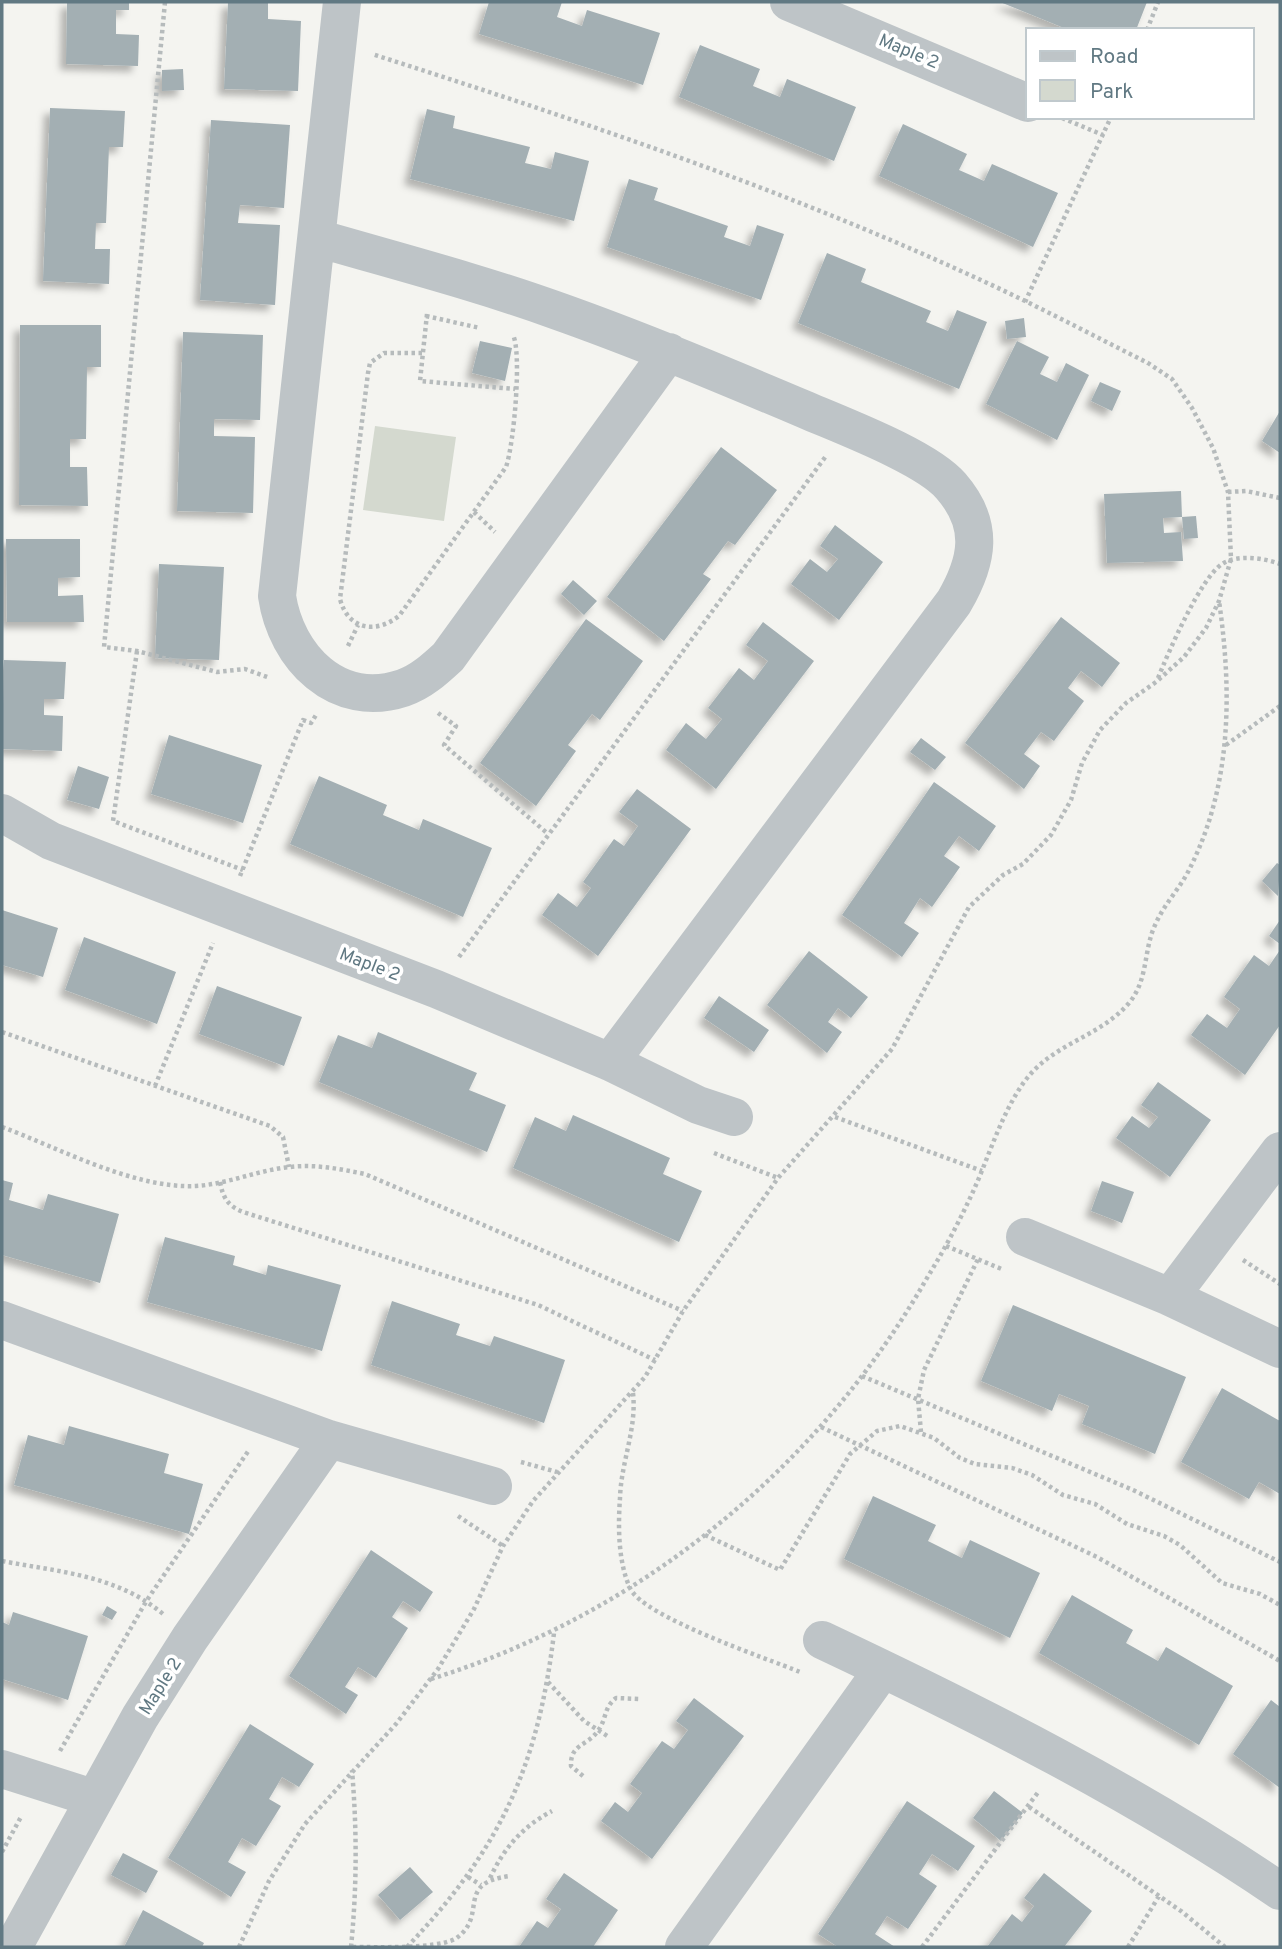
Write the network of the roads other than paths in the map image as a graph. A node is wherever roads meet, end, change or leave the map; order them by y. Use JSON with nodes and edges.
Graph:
{"nodes":[{"id":1,"x":342,"y":2,"type":"edge"},
{"id":2,"x":789,"y":2,"type":"edge"},
{"id":3,"x":1026,"y":102,"type":"edge"},
{"id":4,"x":317,"y":238,"type":"junction"},
{"id":5,"x":669,"y":352,"type":"junction"},
{"id":6,"x":8,"y":821,"type":"edge"},
{"id":7,"x":610,"y":1062,"type":"junction"},
{"id":8,"x":734,"y":1117,"type":"dead end"},
{"id":9,"x":1280,"y":1151,"type":"edge"},
{"id":10,"x":1025,"y":1237,"type":"dead end"},
{"id":11,"x":1170,"y":1297,"type":"junction"},
{"id":12,"x":2,"y":1320,"type":"edge"},
{"id":13,"x":1280,"y":1349,"type":"edge"},
{"id":14,"x":329,"y":1439,"type":"junction"},
{"id":15,"x":493,"y":1486,"type":"dead end"},
{"id":16,"x":822,"y":1640,"type":"road end"},
{"id":17,"x":883,"y":1669,"type":"junction"},
{"id":18,"x":2,"y":1769,"type":"edge"},
{"id":19,"x":93,"y":1798,"type":"junction"},
{"id":20,"x":1280,"y":1891,"type":"edge"},
{"id":21,"x":13,"y":1947,"type":"edge"},
{"id":22,"x":684,"y":1947,"type":"edge"}],
"edges":[{"from":1,"to":4,"type":"street"},
{"from":2,"to":3,"type":"street","name":"Maple 2"},
{"from":4,"to":5,"type":"street"},
{"from":4,"to":5,"type":"street"},
{"from":5,"to":7,"type":"street"},
{"from":6,"to":7,"type":"street","name":"Maple 2"},
{"from":7,"to":8,"type":"street","name":"Maple 2"},
{"from":9,"to":11,"type":"street"},
{"from":10,"to":11,"type":"street"},
{"from":11,"to":13,"type":"street"},
{"from":12,"to":14,"type":"street"},
{"from":14,"to":15,"type":"street"},
{"from":14,"to":19,"type":"street","name":"Maple 2"},
{"from":16,"to":17,"type":"street"},
{"from":17,"to":20,"type":"street"},
{"from":17,"to":22,"type":"street"},
{"from":18,"to":19,"type":"street"},
{"from":19,"to":21,"type":"street","name":"Maple 2"}]}
